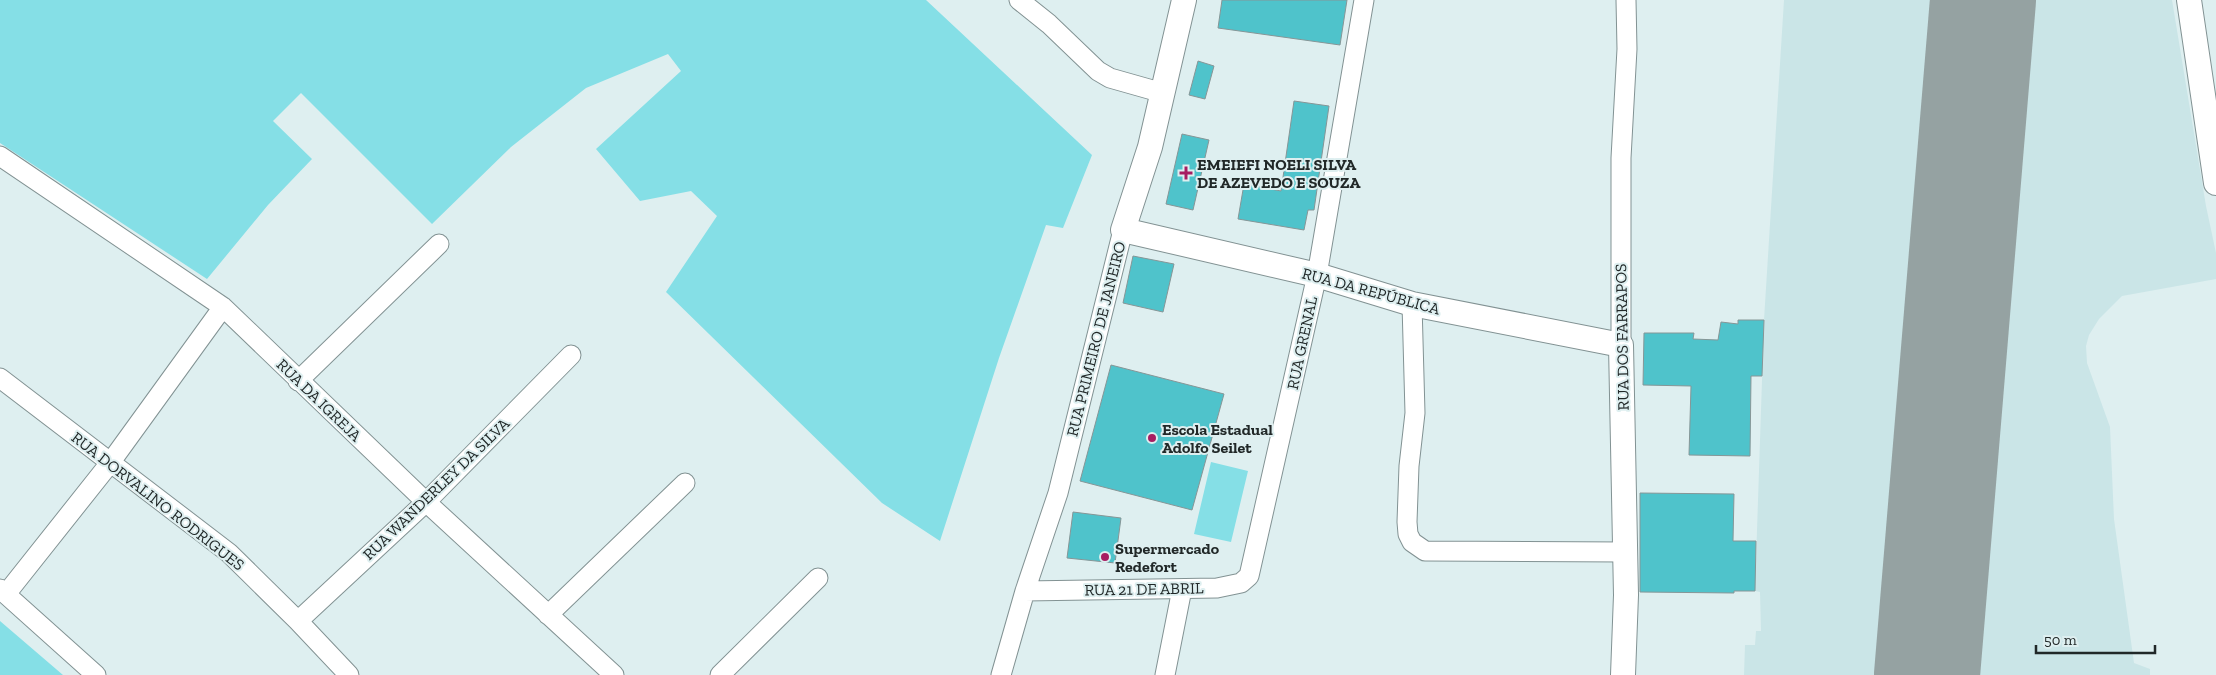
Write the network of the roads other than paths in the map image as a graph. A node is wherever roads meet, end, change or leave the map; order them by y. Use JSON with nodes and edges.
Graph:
{"nodes":[{"id":1,"x":1019,"y":0,"type":"edge"},
{"id":2,"x":1184,"y":0,"type":"edge"},
{"id":3,"x":1364,"y":0,"type":"edge"},
{"id":4,"x":1626,"y":0,"type":"edge"},
{"id":5,"x":2189,"y":0,"type":"edge"},
{"id":6,"x":1163,"y":93,"type":"junction"},
{"id":7,"x":0,"y":156,"type":"edge"},
{"id":8,"x":2216,"y":183,"type":"edge"},
{"id":9,"x":1123,"y":230,"type":"junction"},
{"id":10,"x":439,"y":244,"type":"dead end"},
{"id":11,"x":1317,"y":275,"type":"junction"},
{"id":12,"x":1412,"y":304,"type":"junction"},
{"id":13,"x":223,"y":307,"type":"junction"},
{"id":14,"x":1621,"y":345,"type":"junction"},
{"id":15,"x":570,"y":355,"type":"dead end"},
{"id":16,"x":0,"y":378,"type":"edge"},
{"id":17,"x":298,"y":381,"type":"junction"},
{"id":18,"x":110,"y":463,"type":"junction"},
{"id":19,"x":685,"y":482,"type":"dead end"},
{"id":20,"x":426,"y":502,"type":"junction"},
{"id":21,"x":1625,"y":552,"type":"junction"},
{"id":22,"x":1252,"y":567,"type":"joint"},
{"id":23,"x":818,"y":578,"type":"dead end"},
{"id":24,"x":1182,"y":589,"type":"junction"},
{"id":25,"x":3,"y":591,"type":"edge"},
{"id":26,"x":1025,"y":591,"type":"junction"},
{"id":27,"x":548,"y":615,"type":"junction"},
{"id":28,"x":298,"y":621,"type":"junction"},
{"id":29,"x":96,"y":675,"type":"edge"},
{"id":30,"x":349,"y":675,"type":"edge"},
{"id":31,"x":614,"y":675,"type":"edge"},
{"id":32,"x":720,"y":675,"type":"edge"},
{"id":33,"x":1001,"y":675,"type":"edge"},
{"id":34,"x":1164,"y":675,"type":"edge"},
{"id":35,"x":1623,"y":675,"type":"edge"}],
"edges":[{"from":1,"to":6,"type":"street"},
{"from":2,"to":6,"type":"street","name":"RUA PRIMEIRO DE JANEIRO"},
{"from":3,"to":11,"type":"street","name":"RUA GRENAL"},
{"from":4,"to":14,"type":"street","name":"RUA DOS FARRAPOS"},
{"from":5,"to":8,"type":"street"},
{"from":6,"to":9,"type":"street","name":"RUA PRIMEIRO DE JANEIRO"},
{"from":7,"to":13,"type":"street","name":"RUA DA IGREJA"},
{"from":9,"to":11,"type":"street","name":"RUA DA REPÚBLICA"},
{"from":9,"to":26,"type":"street","name":"RUA PRIMEIRO DE JANEIRO"},
{"from":10,"to":17,"type":"street"},
{"from":11,"to":12,"type":"street","name":"RUA DA REPÚBLICA"},
{"from":11,"to":22,"type":"street","name":"RUA GRENAL"},
{"from":12,"to":14,"type":"street","name":"RUA DA REPÚBLICA"},
{"from":12,"to":21,"type":"street"},
{"from":13,"to":17,"type":"street","name":"RUA DA IGREJA"},
{"from":13,"to":18,"type":"street"},
{"from":14,"to":21,"type":"street","name":"RUA DOS FARRAPOS"},
{"from":15,"to":20,"type":"street","name":"RUA WANDERLEY DA SILVA"},
{"from":16,"to":18,"type":"street","name":"RUA DORVALINO RODRIGUES"},
{"from":17,"to":20,"type":"street","name":"RUA DA IGREJA"},
{"from":18,"to":25,"type":"street"},
{"from":18,"to":28,"type":"street","name":"RUA DORVALINO RODRIGUES"},
{"from":19,"to":27,"type":"street"},
{"from":20,"to":27,"type":"street","name":"RUA DA IGREJA"},
{"from":20,"to":28,"type":"street","name":"RUA WANDERLEY DA SILVA"},
{"from":21,"to":35,"type":"street","name":"RUA DOS FARRAPOS"},
{"from":22,"to":24,"type":"street","name":"RUA 21 DE ABRIL"},
{"from":23,"to":32,"type":"street"},
{"from":24,"to":26,"type":"street","name":"RUA 21 DE ABRIL"},
{"from":24,"to":34,"type":"street"},
{"from":25,"to":29,"type":"street"},
{"from":26,"to":33,"type":"street","name":"RUA PRIMEIRO DE JANEIRO"},
{"from":27,"to":31,"type":"street","name":"RUA DA IGREJA"},
{"from":28,"to":30,"type":"street","name":"RUA DORVALINO RODRIGUES"}]}
